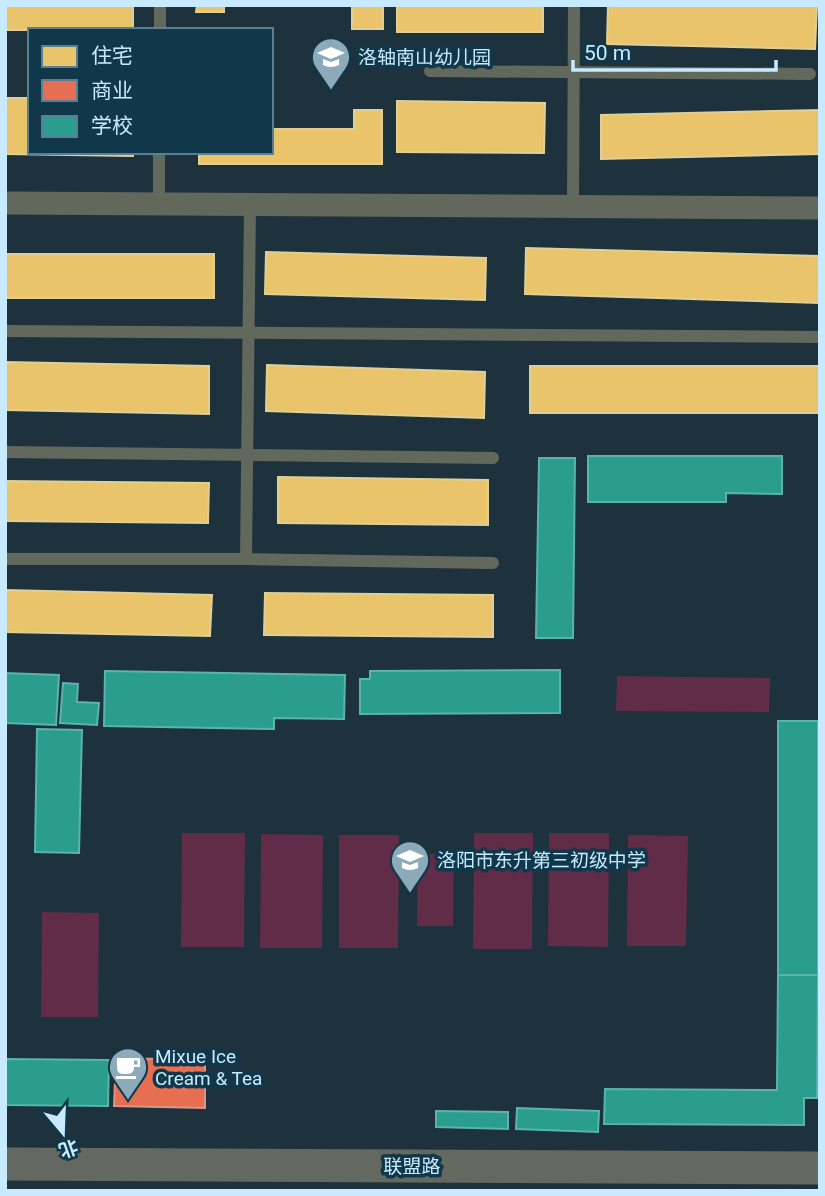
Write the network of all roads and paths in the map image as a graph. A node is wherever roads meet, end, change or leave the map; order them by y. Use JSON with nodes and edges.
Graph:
{"nodes":[{"id":1,"x":160,"y":5,"type":"edge"},
{"id":2,"x":574,"y":5,"type":"edge"},
{"id":3,"x":160,"y":28,"type":"edge"},
{"id":4,"x":430,"y":71,"type":"dead end"},
{"id":5,"x":573,"y":72,"type":"junction"},
{"id":6,"x":810,"y":74,"type":"dead end"},
{"id":7,"x":159,"y":154,"type":"edge"},
{"id":8,"x":5,"y":202,"type":"edge"},
{"id":9,"x":159,"y":204,"type":"junction"},
{"id":10,"x":250,"y":204,"type":"junction"},
{"id":11,"x":573,"y":207,"type":"junction"},
{"id":12,"x":820,"y":208,"type":"edge"},
{"id":13,"x":5,"y":331,"type":"edge"},
{"id":14,"x":249,"y":333,"type":"junction"},
{"id":15,"x":819,"y":337,"type":"edge"},
{"id":16,"x":5,"y":452,"type":"edge"},
{"id":17,"x":247,"y":455,"type":"junction"},
{"id":18,"x":493,"y":458,"type":"dead end"},
{"id":19,"x":5,"y":559,"type":"edge"},
{"id":20,"x":246,"y":559,"type":"junction"},
{"id":21,"x":493,"y":563,"type":"dead end"},
{"id":22,"x":5,"y":1164,"type":"edge"},
{"id":23,"x":820,"y":1168,"type":"edge"}],
"edges":[{"from":1,"to":3,"type":"lane"},
{"from":2,"to":5,"type":"lane"},
{"from":4,"to":5,"type":"lane"},
{"from":5,"to":6,"type":"lane"},
{"from":5,"to":11,"type":"lane"},
{"from":7,"to":9,"type":"lane"},
{"from":8,"to":9,"type":"street"},
{"from":9,"to":10,"type":"street"},
{"from":10,"to":11,"type":"street"},
{"from":10,"to":14,"type":"lane"},
{"from":11,"to":12,"type":"street"},
{"from":13,"to":14,"type":"lane"},
{"from":14,"to":15,"type":"lane"},
{"from":14,"to":17,"type":"lane"},
{"from":16,"to":17,"type":"lane"},
{"from":17,"to":18,"type":"lane"},
{"from":17,"to":20,"type":"lane"},
{"from":19,"to":20,"type":"lane"},
{"from":20,"to":21,"type":"lane"},
{"from":22,"to":23,"type":"main road","name":"联盟路"}]}
